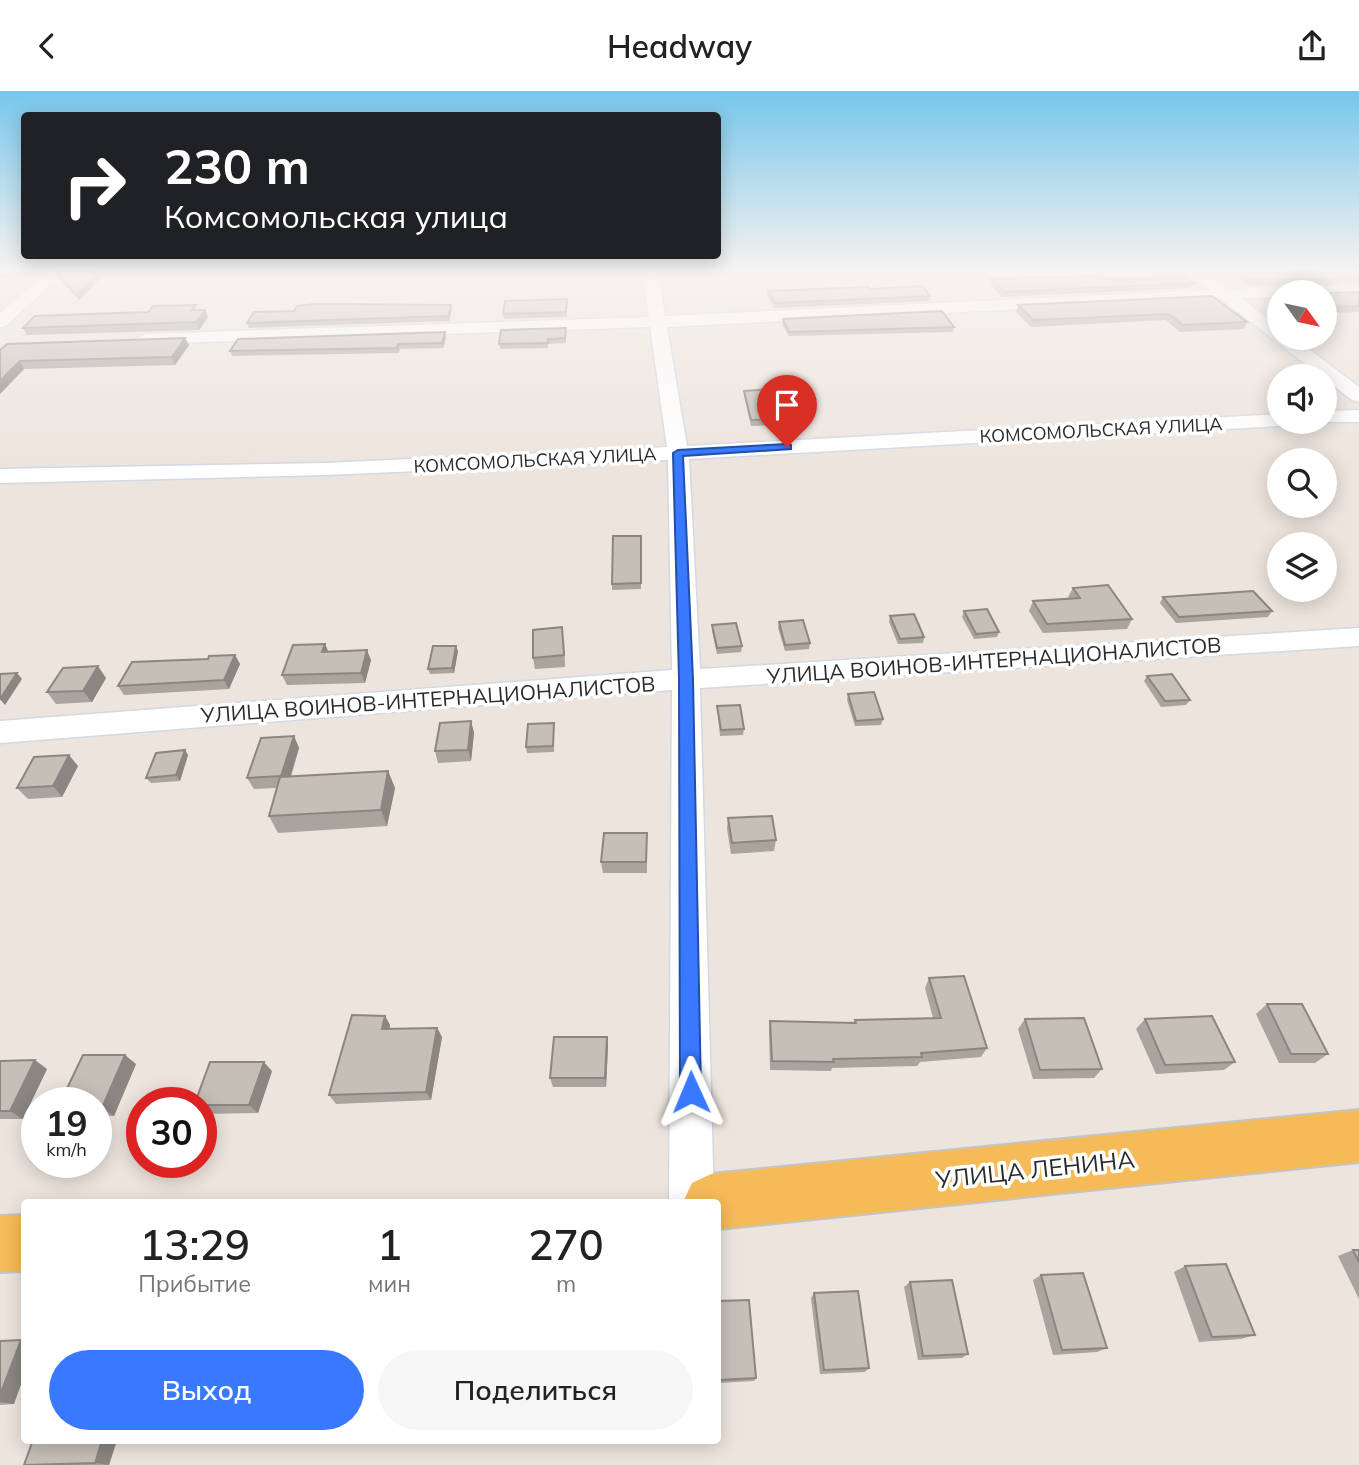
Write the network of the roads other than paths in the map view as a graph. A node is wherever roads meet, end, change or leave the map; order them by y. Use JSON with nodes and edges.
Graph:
{"nodes":[{"id":1,"x":240,"y":336,"type":"edge"},
{"id":2,"x":658,"y":336,"type":"edge"},
{"id":3,"x":126,"y":340,"type":"edge"},
{"id":4,"x":1298,"y":350,"type":"edge"},
{"id":5,"x":1359,"y":396,"type":"edge"},
{"id":6,"x":1359,"y":416,"type":"edge"},
{"id":7,"x":1337,"y":417,"type":"edge"},
{"id":8,"x":1267,"y":421,"type":"edge"},
{"id":9,"x":678,"y":453,"type":"junction"},
{"id":10,"x":0,"y":476,"type":"edge"},
{"id":11,"x":1359,"y":637,"type":"edge"},
{"id":12,"x":686,"y":679,"type":"junction"},
{"id":13,"x":0,"y":732,"type":"edge"},
{"id":14,"x":1359,"y":1136,"type":"edge"},
{"id":15,"x":692,"y":1199,"type":"edge"},
{"id":16,"x":721,"y":1201,"type":"edge"},
{"id":17,"x":21,"y":1243,"type":"edge"},
{"id":18,"x":0,"y":1244,"type":"edge"}],
"edges":[{"from":1,"to":3,"type":"street"},
{"from":2,"to":9,"type":"street"},
{"from":4,"to":5,"type":"street"},
{"from":6,"to":7,"type":"street"},
{"from":8,"to":9,"type":"street","name":"КОМСОМОЛЬСКАЯ УЛИЦА"},
{"from":9,"to":10,"type":"street","name":"КОМСОМОЛЬСКАЯ УЛИЦА"},
{"from":9,"to":12,"type":"street"},
{"from":11,"to":12,"type":"street","name":"УЛИЦА ВОИНОВ-ИНТЕРНАЦИОНАЛИСТОВ"},
{"from":12,"to":13,"type":"street","name":"УЛИЦА ВОИНОВ-ИНТЕРНАЦИОНАЛИСТОВ"},
{"from":12,"to":15,"type":"street"},
{"from":14,"to":16,"type":"main road","name":"УЛИЦА ЛЕНИНА"},
{"from":17,"to":18,"type":"main road"}]}
